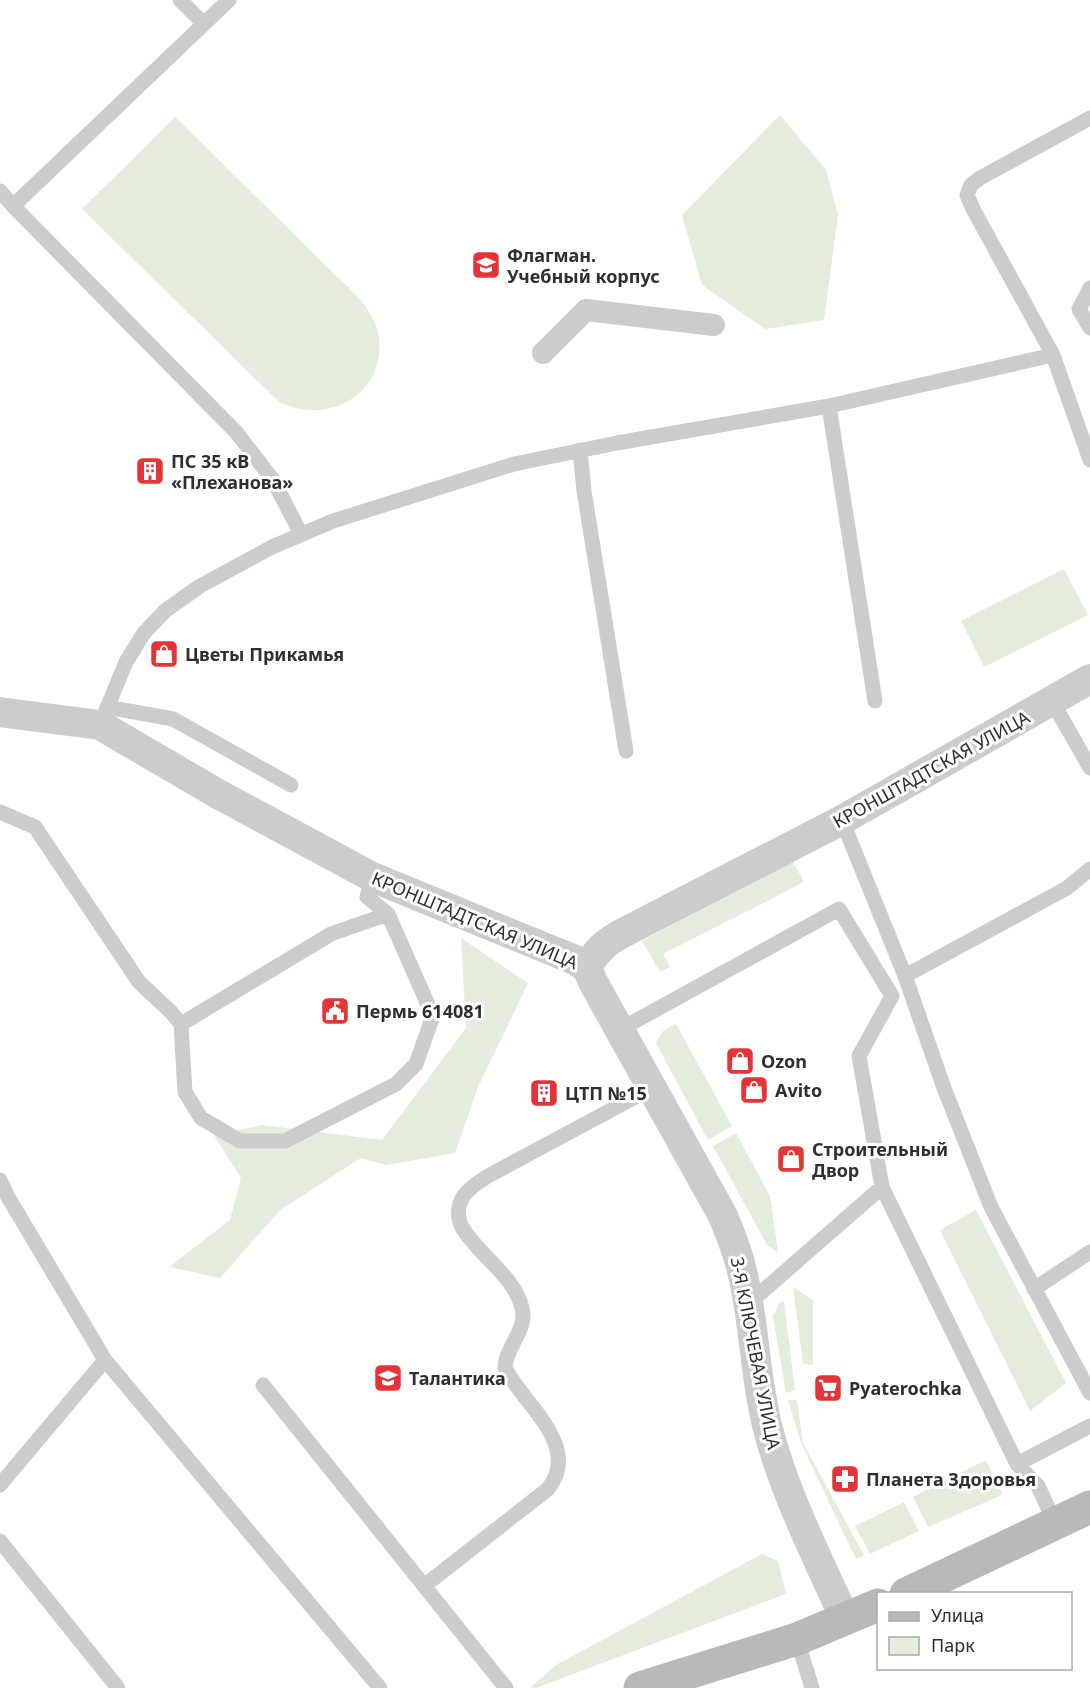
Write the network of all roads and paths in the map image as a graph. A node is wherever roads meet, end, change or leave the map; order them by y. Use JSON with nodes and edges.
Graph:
{"nodes":[{"id":1,"x":180,"y":0,"type":"edge"},
{"id":2,"x":230,"y":0,"type":"edge"},
{"id":3,"x":204,"y":24,"type":"junction"},
{"id":4,"x":1090,"y":118,"type":"edge"},
{"id":5,"x":0,"y":191,"type":"edge"},
{"id":6,"x":13,"y":206,"type":"junction"},
{"id":7,"x":1090,"y":288,"type":"edge"},
{"id":8,"x":714,"y":325,"type":"dead end"},
{"id":9,"x":1090,"y":328,"type":"edge"},
{"id":10,"x":543,"y":353,"type":"dead end"},
{"id":11,"x":1053,"y":355,"type":"junction"},
{"id":12,"x":829,"y":406,"type":"junction"},
{"id":13,"x":580,"y":450,"type":"junction"},
{"id":14,"x":1090,"y":460,"type":"edge"},
{"id":15,"x":301,"y":534,"type":"junction"},
{"id":16,"x":1090,"y":679,"type":"edge"},
{"id":17,"x":875,"y":701,"type":"dead end"},
{"id":18,"x":1052,"y":701,"type":"junction"},
{"id":19,"x":0,"y":712,"type":"edge"},
{"id":20,"x":104,"y":716,"type":"junction"},
{"id":21,"x":626,"y":751,"type":"dead end"},
{"id":22,"x":1090,"y":768,"type":"edge"},
{"id":23,"x":291,"y":785,"type":"dead end"},
{"id":24,"x":0,"y":812,"type":"edge"},
{"id":25,"x":842,"y":820,"type":"junction"},
{"id":26,"x":1090,"y":869,"type":"edge"},
{"id":27,"x":372,"y":877,"type":"junction"},
{"id":28,"x":388,"y":914,"type":"junction"},
{"id":29,"x":587,"y":968,"type":"junction"},
{"id":30,"x":905,"y":976,"type":"junction"},
{"id":31,"x":181,"y":1024,"type":"junction"},
{"id":32,"x":619,"y":1030,"type":"junction"},
{"id":33,"x":652,"y":1088,"type":"junction"},
{"id":34,"x":0,"y":1180,"type":"edge"},
{"id":35,"x":882,"y":1187,"type":"junction"},
{"id":36,"x":4,"y":1204,"type":"edge"},
{"id":37,"x":1090,"y":1252,"type":"edge"},
{"id":38,"x":1034,"y":1289,"type":"junction"},
{"id":39,"x":748,"y":1304,"type":"junction"},
{"id":40,"x":105,"y":1360,"type":"junction"},
{"id":41,"x":263,"y":1385,"type":"dead end"},
{"id":42,"x":1090,"y":1393,"type":"edge"},
{"id":43,"x":1090,"y":1426,"type":"edge"},
{"id":44,"x":1017,"y":1464,"type":"junction"},
{"id":45,"x":0,"y":1485,"type":"edge"},
{"id":46,"x":1090,"y":1507,"type":"edge"},
{"id":47,"x":1055,"y":1523,"type":"junction"},
{"id":48,"x":0,"y":1541,"type":"edge"},
{"id":49,"x":424,"y":1586,"type":"junction"},
{"id":50,"x":908,"y":1592,"type":"edge"},
{"id":51,"x":877,"y":1606,"type":"edge"},
{"id":52,"x":845,"y":1619,"type":"junction"},
{"id":53,"x":797,"y":1639,"type":"junction"},
{"id":54,"x":118,"y":1688,"type":"edge"},
{"id":55,"x":380,"y":1688,"type":"edge"},
{"id":56,"x":506,"y":1688,"type":"edge"},
{"id":57,"x":640,"y":1688,"type":"edge"},
{"id":58,"x":812,"y":1688,"type":"edge"}],
"edges":[{"from":1,"to":3,"type":"lane"},
{"from":2,"to":3,"type":"lane"},
{"from":3,"to":6,"type":"lane"},
{"from":4,"to":11,"type":"lane"},
{"from":5,"to":6,"type":"lane"},
{"from":6,"to":15,"type":"lane"},
{"from":7,"to":9,"type":"lane"},
{"from":8,"to":10,"type":"street"},
{"from":11,"to":12,"type":"lane"},
{"from":11,"to":14,"type":"lane"},
{"from":12,"to":13,"type":"lane"},
{"from":12,"to":17,"type":"lane"},
{"from":13,"to":15,"type":"lane"},
{"from":13,"to":21,"type":"lane"},
{"from":15,"to":20,"type":"lane"},
{"from":16,"to":18,"type":"street","name":"КРОНШТАДТСКАЯ УЛИЦА"},
{"from":18,"to":22,"type":"lane"},
{"from":18,"to":25,"type":"street","name":"КРОНШТАДТСКАЯ УЛИЦА"},
{"from":19,"to":20,"type":"street","name":"КРОНШТАДТСКАЯ УЛИЦА"},
{"from":20,"to":23,"type":"lane"},
{"from":20,"to":27,"type":"street","name":"КРОНШТАДТСКАЯ УЛИЦА"},
{"from":24,"to":31,"type":"lane"},
{"from":25,"to":29,"type":"street","name":"КРОНШТАДТСКАЯ УЛИЦА"},
{"from":25,"to":30,"type":"lane"},
{"from":26,"to":30,"type":"lane"},
{"from":27,"to":28,"type":"lane"},
{"from":27,"to":29,"type":"street","name":"КРОНШТАДТСКАЯ УЛИЦА"},
{"from":28,"to":31,"type":"lane"},
{"from":28,"to":31,"type":"lane"},
{"from":29,"to":32,"type":"street","name":"3-Я КЛЮЧЕВАЯ УЛИЦА"},
{"from":30,"to":38,"type":"lane"},
{"from":32,"to":33,"type":"street","name":"3-Я КЛЮЧЕВАЯ УЛИЦА"},
{"from":32,"to":35,"type":"lane"},
{"from":33,"to":39,"type":"street","name":"3-Я КЛЮЧЕВАЯ УЛИЦА"},
{"from":33,"to":49,"type":"lane"},
{"from":34,"to":36,"type":"lane"},
{"from":35,"to":39,"type":"lane"},
{"from":35,"to":44,"type":"lane"},
{"from":36,"to":40,"type":"lane"},
{"from":37,"to":38,"type":"lane"},
{"from":38,"to":42,"type":"lane"},
{"from":39,"to":52,"type":"street","name":"3-Я КЛЮЧЕВАЯ УЛИЦА"},
{"from":40,"to":45,"type":"lane"},
{"from":40,"to":55,"type":"lane"},
{"from":41,"to":49,"type":"lane"},
{"from":43,"to":44,"type":"lane"},
{"from":44,"to":47,"type":"lane"},
{"from":46,"to":47,"type":"main road"},
{"from":47,"to":50,"type":"main road"},
{"from":48,"to":54,"type":"lane"},
{"from":49,"to":56,"type":"lane"},
{"from":51,"to":52,"type":"main road"},
{"from":52,"to":53,"type":"main road"},
{"from":53,"to":57,"type":"main road"},
{"from":53,"to":58,"type":"lane"}]}
